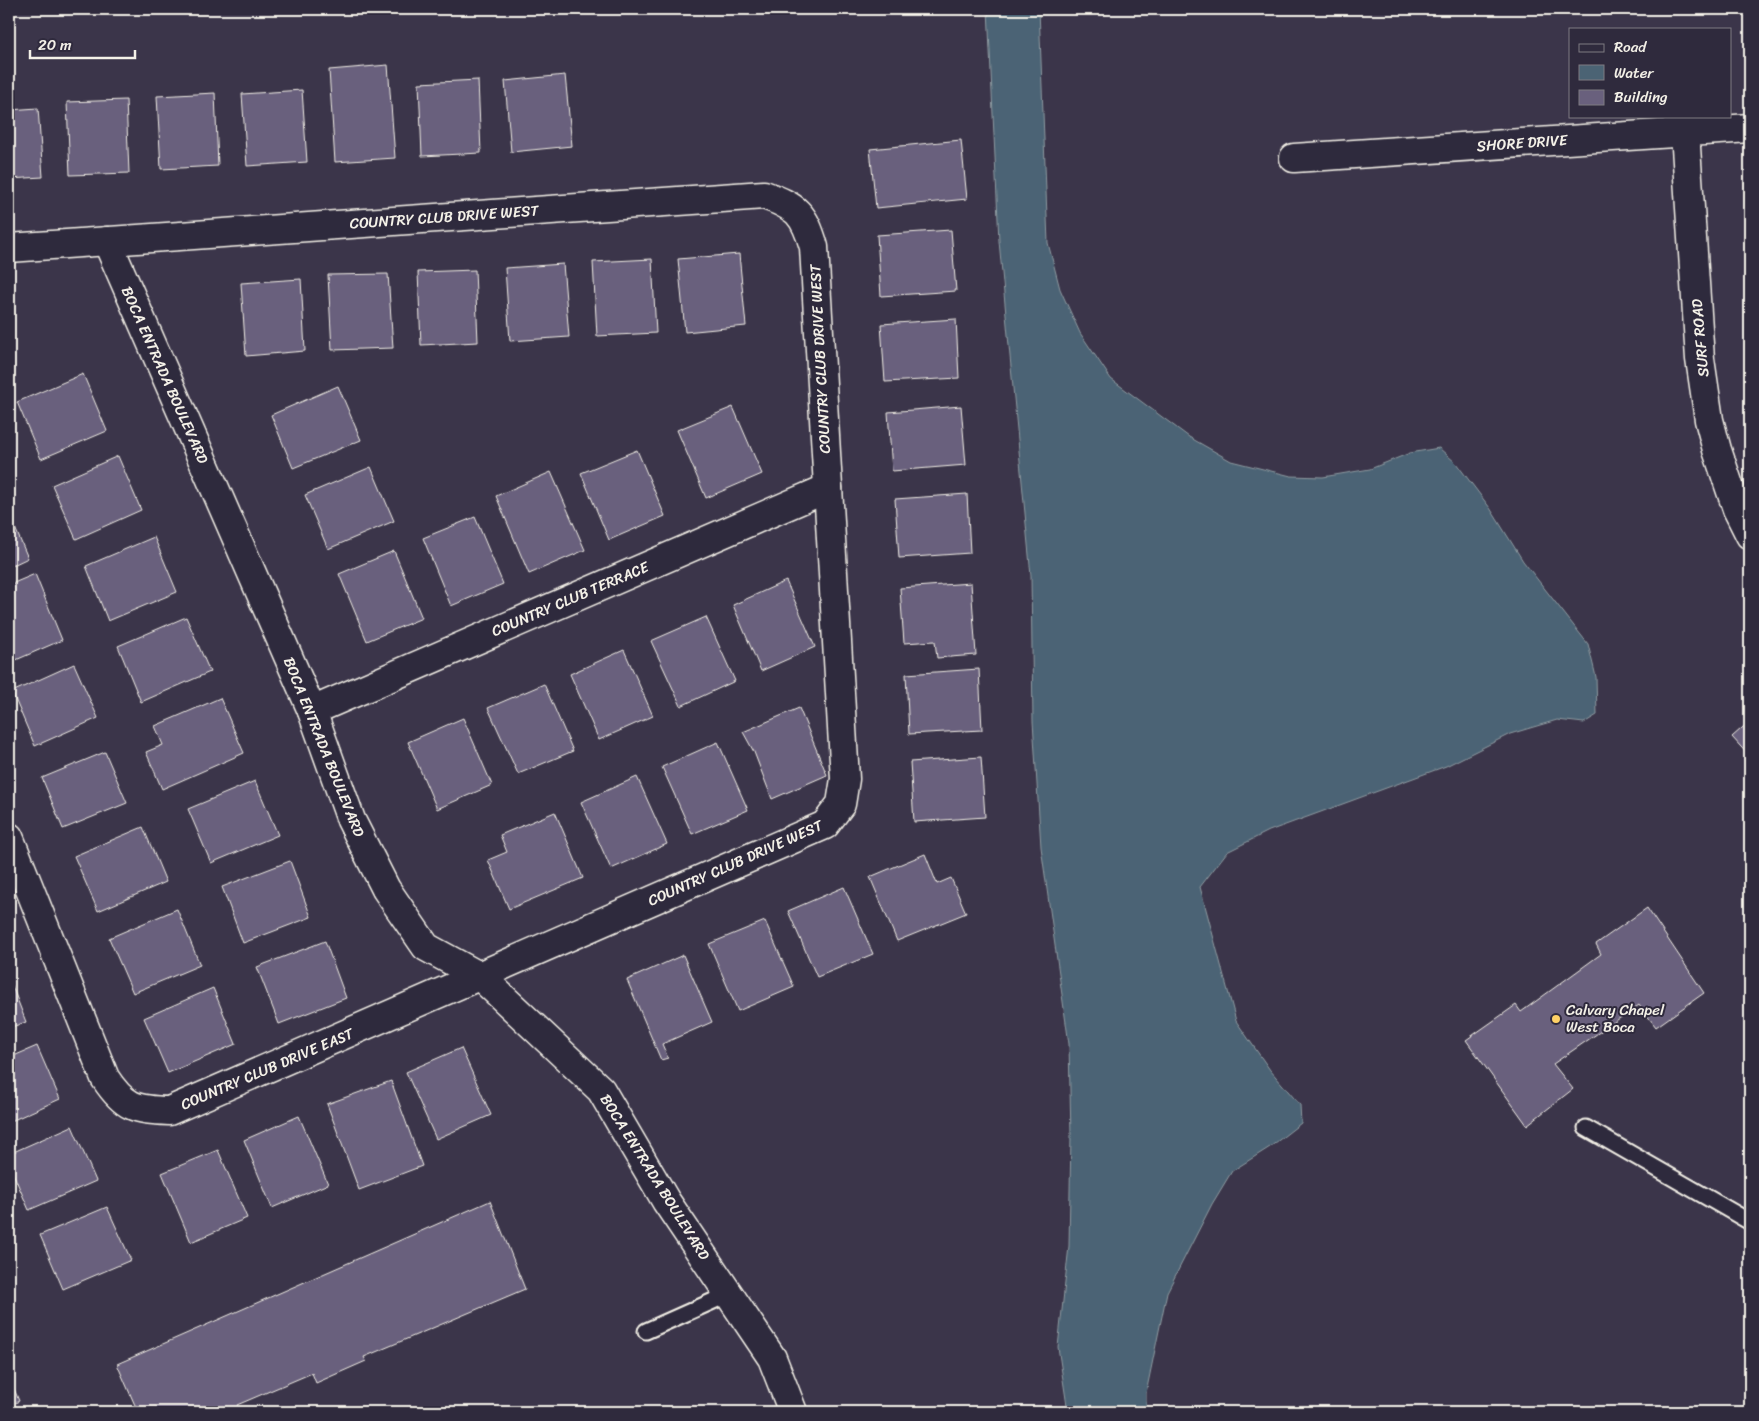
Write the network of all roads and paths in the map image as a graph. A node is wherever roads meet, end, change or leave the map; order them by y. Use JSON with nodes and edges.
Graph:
{"nodes":[{"id":1,"x":1750,"y":128,"type":"edge"},
{"id":2,"x":1685,"y":132,"type":"junction"},
{"id":3,"x":1294,"y":158,"type":"dead end"},
{"id":4,"x":107,"y":241,"type":"junction"},
{"id":5,"x":9,"y":248,"type":"edge"},
{"id":6,"x":828,"y":488,"type":"junction"},
{"id":7,"x":1750,"y":535,"type":"edge"},
{"id":8,"x":312,"y":711,"type":"junction"},
{"id":9,"x":9,"y":837,"type":"edge"},
{"id":10,"x":481,"y":976,"type":"junction"},
{"id":11,"x":1586,"y":1128,"type":"dead end"},
{"id":12,"x":1750,"y":1222,"type":"edge"},
{"id":13,"x":729,"y":1294,"type":"junction"},
{"id":14,"x":646,"y":1330,"type":"dead end"},
{"id":15,"x":793,"y":1412,"type":"edge"}],
"edges":[{"from":1,"to":2,"type":"street","name":"SHORE DRIVE"},
{"from":2,"to":3,"type":"street","name":"SHORE DRIVE"},
{"from":2,"to":7,"type":"street","name":"SURF ROAD"},
{"from":4,"to":5,"type":"street"},
{"from":4,"to":6,"type":"street","name":"COUNTRY CLUB DRIVE WEST"},
{"from":4,"to":8,"type":"street","name":"BOCA ENTRADA BOULEVARD"},
{"from":6,"to":8,"type":"street","name":"COUNTRY CLUB TERRACE"},
{"from":6,"to":10,"type":"street","name":"COUNTRY CLUB DRIVE WEST"},
{"from":8,"to":10,"type":"street","name":"BOCA ENTRADA BOULEVARD"},
{"from":9,"to":10,"type":"street","name":"COUNTRY CLUB DRIVE EAST"},
{"from":10,"to":13,"type":"street","name":"BOCA ENTRADA BOULEVARD"},
{"from":11,"to":12,"type":"lane"},
{"from":13,"to":14,"type":"lane"},
{"from":13,"to":15,"type":"street","name":"BOCA ENTRADA BOULEVARD"}]}
